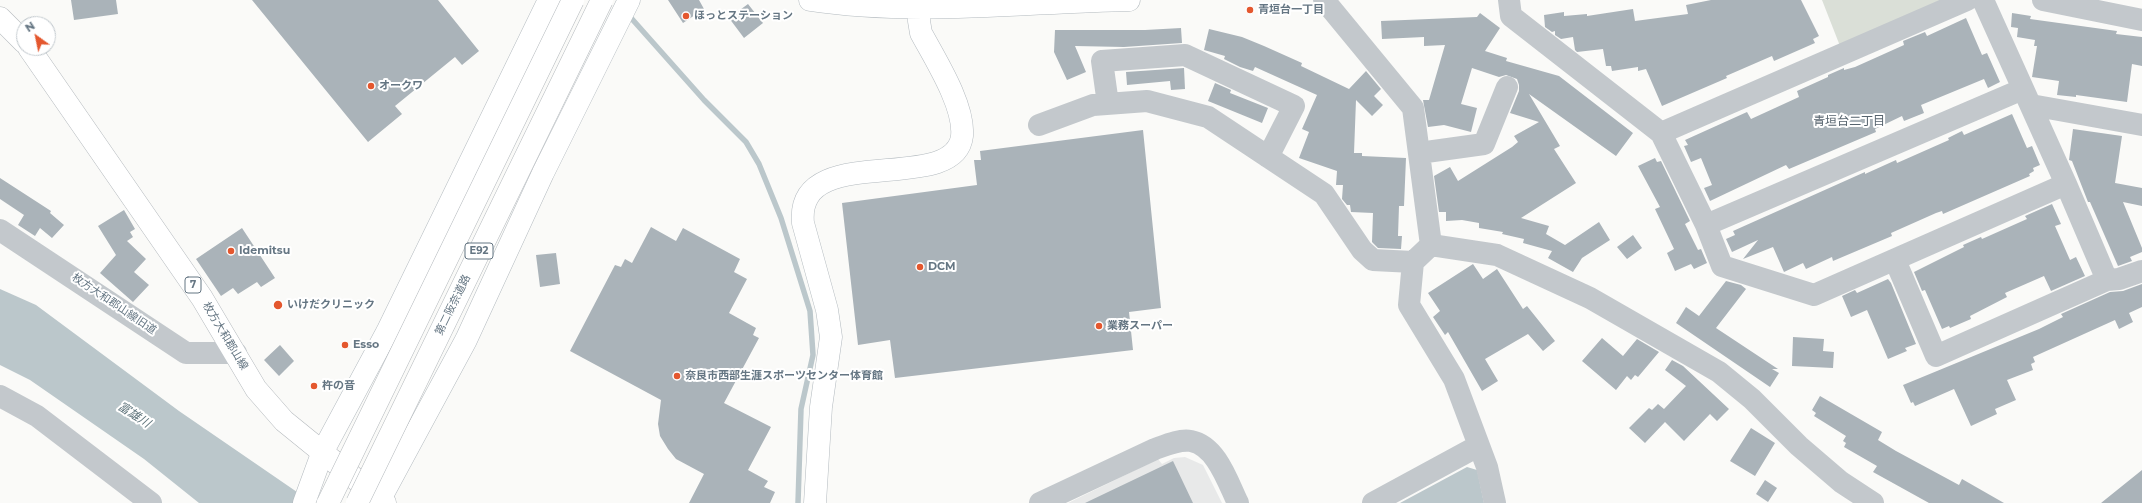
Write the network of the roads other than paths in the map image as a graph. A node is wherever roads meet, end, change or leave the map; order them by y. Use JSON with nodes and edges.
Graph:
{"nodes":[{"id":1,"x":549,"y":0,"type":"edge"},
{"id":2,"x":573,"y":0,"type":"edge"},
{"id":3,"x":602,"y":0,"type":"edge"},
{"id":4,"x":630,"y":0,"type":"edge"},
{"id":5,"x":810,"y":0,"type":"edge"},
{"id":6,"x":1129,"y":0,"type":"edge"},
{"id":7,"x":1324,"y":0,"type":"edge"},
{"id":8,"x":1509,"y":0,"type":"edge"},
{"id":9,"x":1967,"y":0,"type":"edge"},
{"id":10,"x":1982,"y":0,"type":"edge"},
{"id":11,"x":2043,"y":0,"type":"edge"},
{"id":12,"x":919,"y":8,"type":"junction"},
{"id":13,"x":0,"y":18,"type":"edge"},
{"id":14,"x":2142,"y":20,"type":"edge"},
{"id":15,"x":16,"y":34,"type":"edge"},
{"id":16,"x":36,"y":56,"type":"edge"},
{"id":17,"x":1507,"y":87,"type":"dead end"},
{"id":18,"x":2027,"y":97,"type":"junction"},
{"id":19,"x":1108,"y":104,"type":"junction"},
{"id":20,"x":1039,"y":125,"type":"dead end"},
{"id":21,"x":2142,"y":125,"type":"edge"},
{"id":22,"x":1661,"y":133,"type":"junction"},
{"id":23,"x":1419,"y":153,"type":"junction"},
{"id":24,"x":1268,"y":156,"type":"junction"},
{"id":25,"x":2066,"y":184,"type":"junction"},
{"id":26,"x":1706,"y":225,"type":"junction"},
{"id":27,"x":0,"y":230,"type":"edge"},
{"id":28,"x":1431,"y":245,"type":"junction"},
{"id":29,"x":1895,"y":260,"type":"junction"},
{"id":30,"x":1413,"y":262,"type":"junction"},
{"id":31,"x":2142,"y":271,"type":"edge"},
{"id":32,"x":2107,"y":280,"type":"junction"},
{"id":33,"x":236,"y":353,"type":"junction"},
{"id":34,"x":0,"y":396,"type":"edge"},
{"id":35,"x":1478,"y":446,"type":"junction"},
{"id":36,"x":323,"y":451,"type":"junction"},
{"id":37,"x":385,"y":502,"type":"edge"},
{"id":38,"x":151,"y":503,"type":"edge"},
{"id":39,"x":304,"y":503,"type":"edge"},
{"id":40,"x":328,"y":503,"type":"edge"},
{"id":41,"x":357,"y":503,"type":"edge"},
{"id":42,"x":815,"y":503,"type":"edge"},
{"id":43,"x":1040,"y":503,"type":"edge"},
{"id":44,"x":1238,"y":503,"type":"edge"},
{"id":45,"x":1373,"y":503,"type":"edge"},
{"id":46,"x":1495,"y":503,"type":"edge"},
{"id":47,"x":1872,"y":503,"type":"edge"}],
"edges":[{"from":1,"to":36,"type":"main road"},
{"from":2,"to":40,"type":"main road","number":"E92","bridge":true},
{"from":3,"to":41,"type":"main road","name":"第二阪奈道路","number":"E92","bridge":true},
{"from":4,"to":37,"type":"main road"},
{"from":5,"to":12,"type":"main road"},
{"from":6,"to":12,"type":"main road"},
{"from":7,"to":23,"type":"street"},
{"from":8,"to":22,"type":"street"},
{"from":9,"to":22,"type":"street"},
{"from":10,"to":18,"type":"street"},
{"from":11,"to":14,"type":"street"},
{"from":12,"to":42,"type":"main road"},
{"from":13,"to":15,"type":"main road"},
{"from":16,"to":33,"type":"main road","name":"枚方大和郡山線","number":"7"},
{"from":17,"to":23,"type":"street"},
{"from":18,"to":21,"type":"street"},
{"from":18,"to":25,"type":"street"},
{"from":18,"to":26,"type":"street"},
{"from":19,"to":20,"type":"street"},
{"from":19,"to":24,"type":"street"},
{"from":19,"to":24,"type":"street"},
{"from":22,"to":26,"type":"street"},
{"from":23,"to":28,"type":"street"},
{"from":24,"to":30,"type":"street"},
{"from":25,"to":29,"type":"street"},
{"from":25,"to":32,"type":"street"},
{"from":26,"to":29,"type":"street"},
{"from":27,"to":33,"type":"street","name":"枚方大和郡山線旧道"},
{"from":28,"to":30,"type":"street"},
{"from":28,"to":47,"type":"street"},
{"from":29,"to":32,"type":"street"},
{"from":30,"to":35,"type":"street"},
{"from":31,"to":32,"type":"street"},
{"from":33,"to":36,"type":"main road","name":"枚方大和郡山線","number":"7"},
{"from":34,"to":38,"type":"street"},
{"from":35,"to":45,"type":"street"},
{"from":35,"to":46,"type":"street"},
{"from":36,"to":37,"type":"main road","name":"枚方大和郡山線","number":"7"},
{"from":36,"to":39,"type":"main road"},
{"from":43,"to":44,"type":"street"}]}
